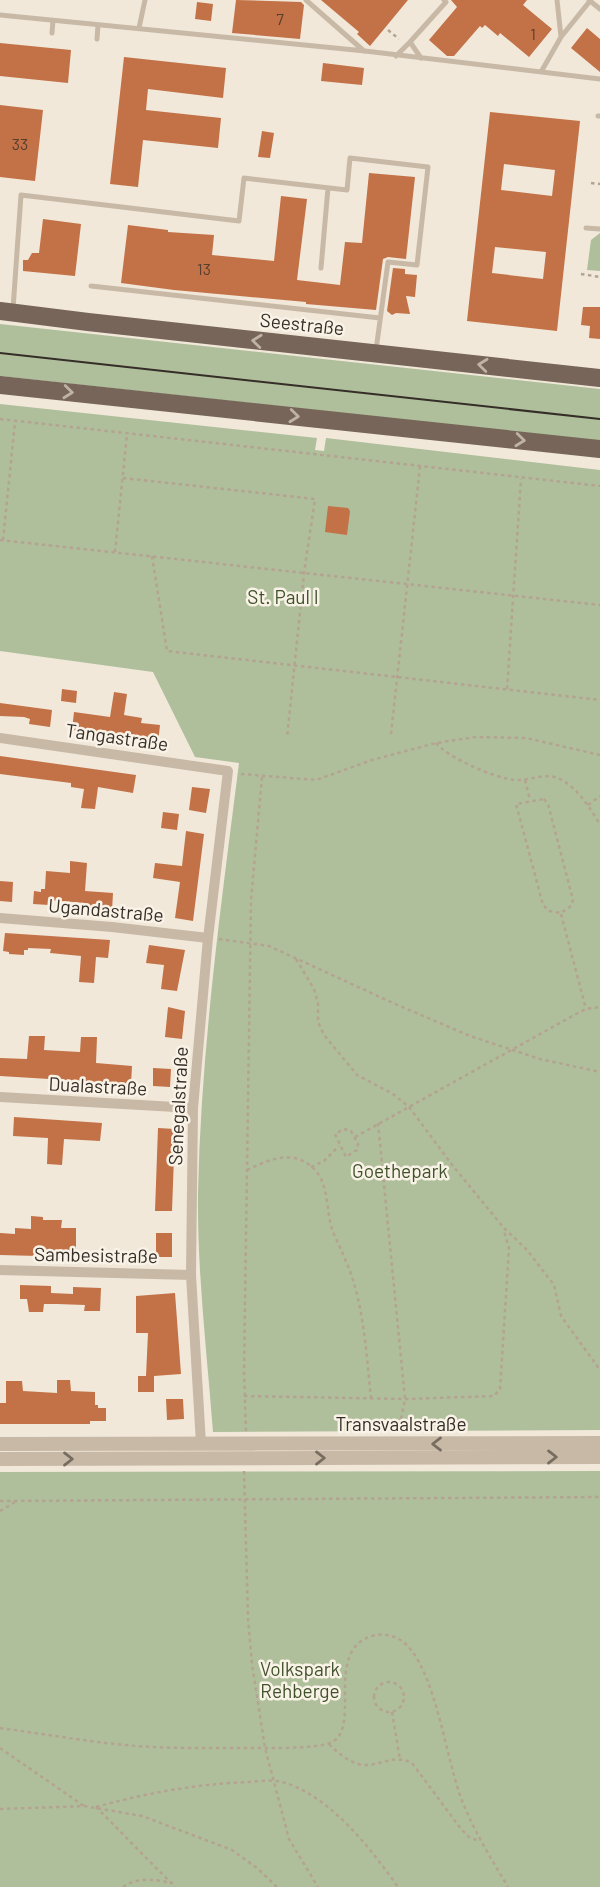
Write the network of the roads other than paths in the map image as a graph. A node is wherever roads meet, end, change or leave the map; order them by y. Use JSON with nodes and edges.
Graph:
{"nodes":[{"id":1,"x":145,"y":0,"type":"edge"},
{"id":2,"x":306,"y":0,"type":"edge"},
{"id":3,"x":444,"y":0,"type":"edge"},
{"id":4,"x":556,"y":0,"type":"edge"},
{"id":5,"x":589,"y":1,"type":"edge"},
{"id":6,"x":600,"y":9,"type":"edge"},
{"id":7,"x":0,"y":15,"type":"edge"},
{"id":8,"x":53,"y":20,"type":"junction"},
{"id":9,"x":98,"y":24,"type":"junction"},
{"id":10,"x":139,"y":29,"type":"junction"},
{"id":11,"x":52,"y":33,"type":"dead end"},
{"id":12,"x":561,"y":37,"type":"junction"},
{"id":13,"x":97,"y":39,"type":"dead end"},
{"id":14,"x":408,"y":44,"type":"junction"},
{"id":15,"x":365,"y":51,"type":"junction"},
{"id":16,"x":396,"y":56,"type":"junction"},
{"id":17,"x":421,"y":58,"type":"junction"},
{"id":18,"x":541,"y":72,"type":"junction"},
{"id":19,"x":600,"y":79,"type":"edge"},
{"id":20,"x":328,"y":188,"type":"junction"},
{"id":21,"x":586,"y":228,"type":"dead end"},
{"id":22,"x":600,"y":229,"type":"edge"},
{"id":23,"x":321,"y":268,"type":"dead end"},
{"id":24,"x":91,"y":286,"type":"dead end"},
{"id":25,"x":6,"y":312,"type":"edge"},
{"id":26,"x":380,"y":318,"type":"junction"},
{"id":27,"x":375,"y":354,"type":"junction"},
{"id":28,"x":600,"y":378,"type":"edge"},
{"id":29,"x":0,"y":385,"type":"edge"},
{"id":30,"x":600,"y":449,"type":"edge"},
{"id":31,"x":0,"y":738,"type":"edge"},
{"id":32,"x":232,"y":772,"type":"joint"},
{"id":33,"x":0,"y":918,"type":"edge"},
{"id":34,"x":212,"y":938,"type":"junction"},
{"id":35,"x":0,"y":1097,"type":"edge"},
{"id":36,"x":193,"y":1108,"type":"junction"},
{"id":37,"x":0,"y":1270,"type":"edge"},
{"id":38,"x":191,"y":1275,"type":"junction"},
{"id":39,"x":600,"y":1443,"type":"edge"},
{"id":40,"x":0,"y":1444,"type":"edge"},
{"id":41,"x":202,"y":1451,"type":"junction"},
{"id":42,"x":600,"y":1457,"type":"edge"},
{"id":43,"x":0,"y":1459,"type":"edge"}],
"edges":[{"from":1,"to":10,"type":"lane"},
{"from":2,"to":15,"type":"lane"},
{"from":3,"to":14,"type":"lane"},
{"from":4,"to":12,"type":"lane"},
{"from":5,"to":6,"type":"lane"},
{"from":5,"to":12,"type":"lane"},
{"from":7,"to":8,"type":"lane"},
{"from":8,"to":9,"type":"lane"},
{"from":8,"to":11,"type":"lane"},
{"from":9,"to":10,"type":"lane"},
{"from":9,"to":13,"type":"lane"},
{"from":10,"to":15,"type":"lane"},
{"from":12,"to":18,"type":"lane"},
{"from":14,"to":16,"type":"lane"},
{"from":14,"to":17,"type":"lane"},
{"from":15,"to":16,"type":"lane"},
{"from":16,"to":17,"type":"lane"},
{"from":17,"to":18,"type":"lane"},
{"from":18,"to":19,"type":"lane"},
{"from":20,"to":23,"type":"lane"},
{"from":20,"to":25,"type":"lane"},
{"from":20,"to":26,"type":"lane"},
{"from":21,"to":22,"type":"lane"},
{"from":24,"to":26,"type":"lane"},
{"from":27,"to":25,"type":"main road","name":"Seestraße","one_way":true},
{"from":26,"to":27,"type":"lane"},
{"from":28,"to":27,"type":"main road","name":"Seestraße","one_way":true},
{"from":29,"to":30,"type":"main road","one_way":true},
{"from":31,"to":32,"type":"street","name":"Tangastraße"},
{"from":32,"to":34,"type":"street","name":"Senegalstraße"},
{"from":33,"to":34,"type":"street","name":"Ugandastraße"},
{"from":34,"to":36,"type":"street","name":"Senegalstraße"},
{"from":35,"to":36,"type":"street","name":"Dualastraße"},
{"from":36,"to":38,"type":"street","name":"Senegalstraße"},
{"from":37,"to":38,"type":"street","name":"Sambesistraße"},
{"from":38,"to":41,"type":"street","name":"Senegalstraße"},
{"from":39,"to":41,"type":"street","name":"Transvaalstraße","one_way":true},
{"from":40,"to":41,"type":"street","name":"Transvaalstraße"},
{"from":41,"to":42,"type":"street","name":"Transvaalstraße","one_way":true},
{"from":43,"to":41,"type":"street","name":"Transvaalstraße","one_way":true}]}
